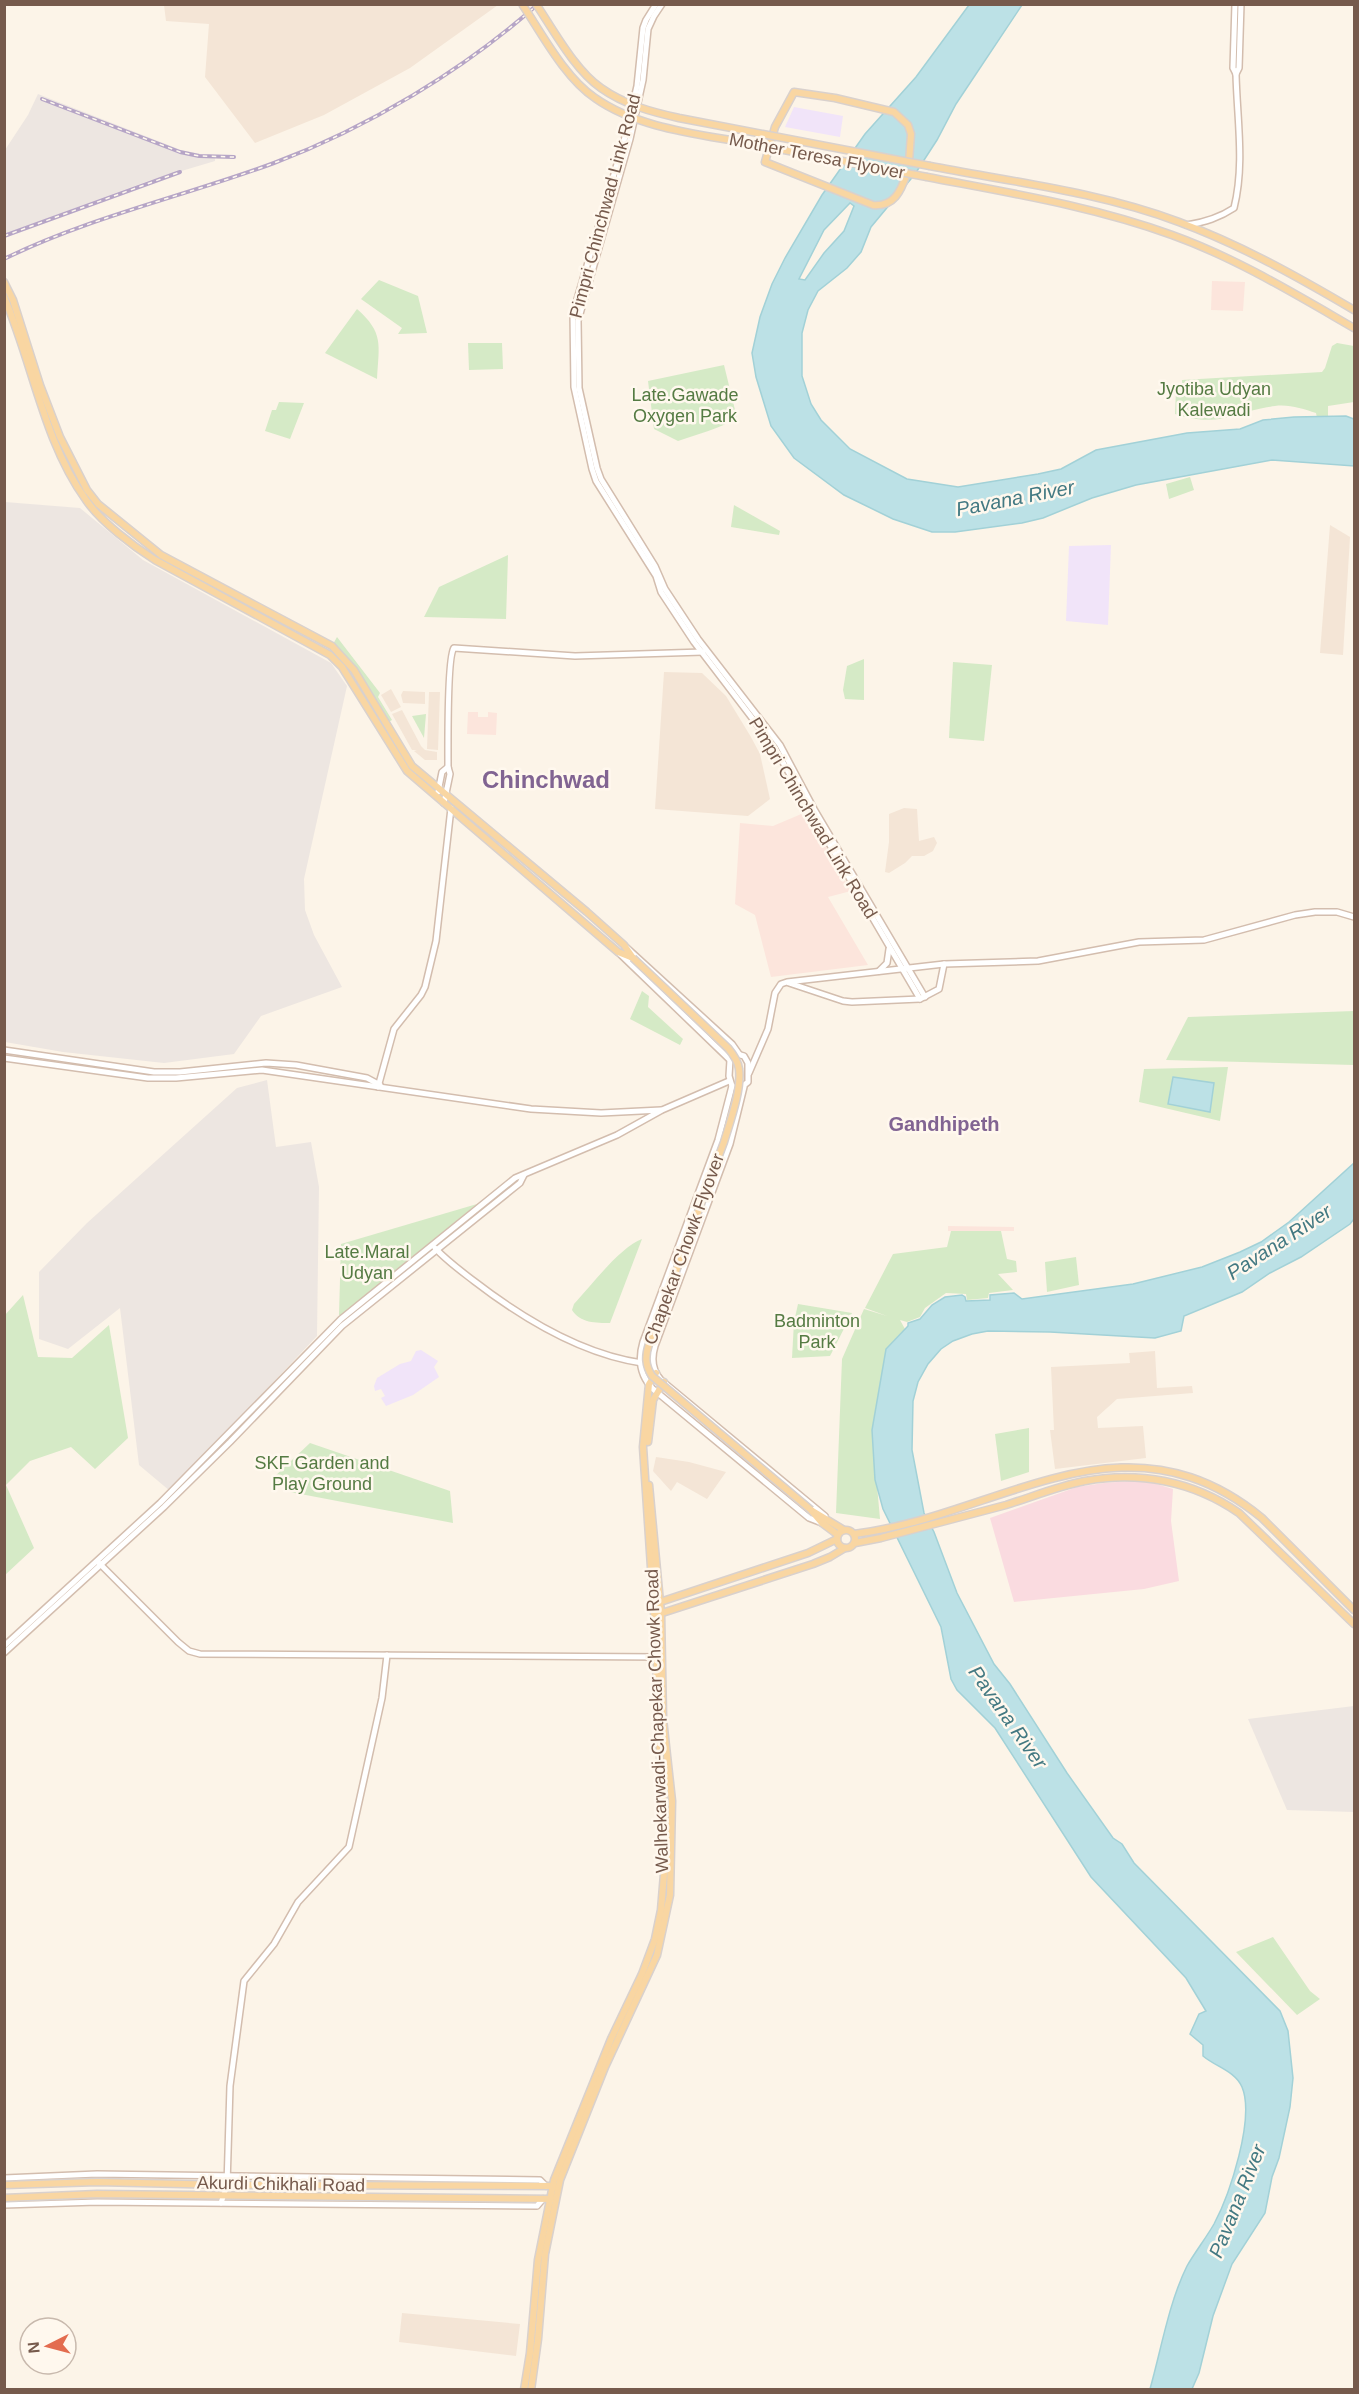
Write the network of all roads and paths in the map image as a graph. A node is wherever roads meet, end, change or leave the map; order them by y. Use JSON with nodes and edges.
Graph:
{"nodes":[{"id":1,"x":522,"y":4,"type":"edge"},
{"id":2,"x":536,"y":4,"type":"edge"},
{"id":3,"x":656,"y":4,"type":"edge"},
{"id":4,"x":662,"y":4,"type":"edge"},
{"id":5,"x":1235,"y":4,"type":"edge"},
{"id":6,"x":1241,"y":4,"type":"edge"},
{"id":7,"x":1236,"y":74,"type":"junction"},
{"id":8,"x":909,"y":162,"type":"junction"},
{"id":9,"x":907,"y":173,"type":"junction"},
{"id":10,"x":1187,"y":225,"type":"junction"},
{"id":11,"x":1227,"y":242,"type":"junction"},
{"id":12,"x":1221,"y":255,"type":"junction"},
{"id":13,"x":4,"y":282,"type":"edge"},
{"id":14,"x":7,"y":297,"type":"edge"},
{"id":15,"x":1354,"y":310,"type":"edge"},
{"id":16,"x":1354,"y":328,"type":"edge"},
{"id":17,"x":80,"y":483,"type":"junction"},
{"id":18,"x":704,"y":651,"type":"junction"},
{"id":19,"x":448,"y":767,"type":"junction"},
{"id":20,"x":439,"y":789,"type":"junction"},
{"id":21,"x":446,"y":794,"type":"junction"},
{"id":22,"x":438,"y":797,"type":"junction"},
{"id":23,"x":453,"y":800,"type":"junction"},
{"id":24,"x":444,"y":803,"type":"junction"},
{"id":25,"x":451,"y":809,"type":"junction"},
{"id":26,"x":587,"y":912,"type":"junction"},
{"id":27,"x":1354,"y":916,"type":"edge"},
{"id":28,"x":581,"y":921,"type":"junction"},
{"id":29,"x":624,"y":945,"type":"junction"},
{"id":30,"x":890,"y":945,"type":"junction"},
{"id":31,"x":618,"y":952,"type":"junction"},
{"id":32,"x":633,"y":958,"type":"junction"},
{"id":33,"x":944,"y":964,"type":"junction"},
{"id":34,"x":905,"y":970,"type":"junction"},
{"id":35,"x":877,"y":972,"type":"junction"},
{"id":36,"x":787,"y":982,"type":"junction"},
{"id":37,"x":922,"y":998,"type":"junction"},
{"id":38,"x":4,"y":1050,"type":"edge"},
{"id":39,"x":758,"y":1054,"type":"junction"},
{"id":40,"x":742,"y":1055,"type":"junction"},
{"id":41,"x":4,"y":1058,"type":"edge"},
{"id":42,"x":730,"y":1060,"type":"junction"},
{"id":43,"x":748,"y":1073,"type":"junction"},
{"id":44,"x":731,"y":1084,"type":"junction"},
{"id":45,"x":380,"y":1086,"type":"junction"},
{"id":46,"x":744,"y":1087,"type":"junction"},
{"id":47,"x":662,"y":1110,"type":"junction"},
{"id":48,"x":434,"y":1248,"type":"junction"},
{"id":49,"x":652,"y":1362,"type":"junction"},
{"id":50,"x":640,"y":1363,"type":"junction"},
{"id":51,"x":656,"y":1373,"type":"junction"},
{"id":52,"x":664,"y":1382,"type":"junction"},
{"id":53,"x":649,"y":1384,"type":"junction"},
{"id":54,"x":657,"y":1392,"type":"junction"},
{"id":55,"x":811,"y":1510,"type":"junction"},
{"id":56,"x":950,"y":1512,"type":"junction"},
{"id":57,"x":826,"y":1517,"type":"junction"},
{"id":58,"x":942,"y":1518,"type":"junction"},
{"id":59,"x":951,"y":1519,"type":"junction"},
{"id":60,"x":822,"y":1523,"type":"junction"},
{"id":61,"x":854,"y":1534,"type":"junction"},
{"id":62,"x":840,"y":1535,"type":"junction"},
{"id":63,"x":880,"y":1535,"type":"junction"},
{"id":64,"x":855,"y":1543,"type":"junction"},
{"id":65,"x":845,"y":1548,"type":"junction"},
{"id":66,"x":100,"y":1564,"type":"junction"},
{"id":67,"x":657,"y":1603,"type":"junction"},
{"id":68,"x":1354,"y":1610,"type":"edge"},
{"id":69,"x":657,"y":1614,"type":"junction"},
{"id":70,"x":1354,"y":1624,"type":"edge"},
{"id":71,"x":4,"y":1646,"type":"edge"},
{"id":72,"x":4,"y":1653,"type":"edge"},
{"id":73,"x":387,"y":1655,"type":"junction"},
{"id":74,"x":659,"y":1657,"type":"junction"},
{"id":75,"x":228,"y":2176,"type":"junction"},
{"id":76,"x":4,"y":2178,"type":"edge"},
{"id":77,"x":4,"y":2185,"type":"edge"},
{"id":78,"x":230,"y":2185,"type":"junction"},
{"id":79,"x":552,"y":2186,"type":"junction"},
{"id":80,"x":228,"y":2196,"type":"junction"},
{"id":81,"x":4,"y":2198,"type":"edge"},
{"id":82,"x":549,"y":2199,"type":"junction"},
{"id":83,"x":225,"y":2203,"type":"junction"},
{"id":84,"x":4,"y":2205,"type":"edge"},
{"id":85,"x":542,"y":2253,"type":"junction"},
{"id":86,"x":524,"y":2390,"type":"edge"},
{"id":87,"x":531,"y":2390,"type":"edge"}],
"edges":[{"from":1,"to":9,"type":"main road","name":"Mother Teresa Flyover","bridge":true},
{"from":2,"to":8,"type":"main road","name":"Mother Teresa Flyover","bridge":true},
{"from":3,"to":18,"type":"street","name":"Pimpri Chinchwad Link Road"},
{"from":4,"to":18,"type":"street","name":"Pimpri Chinchwad Link Road"},
{"from":5,"to":7,"type":"street"},
{"from":6,"to":7,"type":"street"},
{"from":7,"to":10,"type":"street"},
{"from":8,"to":9,"type":"main road"},
{"from":8,"to":10,"type":"main road","name":"Mother Teresa Flyover","bridge":true},
{"from":9,"to":12,"type":"main road","name":"Mother Teresa Flyover","bridge":true},
{"from":10,"to":11,"type":"main road","name":"Mother Teresa Flyover"},
{"from":11,"to":12,"type":"main road"},
{"from":11,"to":15,"type":"main road","name":"Mother Teresa Flyover"},
{"from":12,"to":16,"type":"main road","name":"Mother Teresa Flyover"},
{"from":13,"to":14,"type":"main road"},
{"from":14,"to":17,"type":"main road"},
{"from":17,"to":20,"type":"main road","name":"Chapekar Chowk Flyover"},
{"from":17,"to":22,"type":"main road","name":"Chapekar Chowk Flyover"},
{"from":18,"to":19,"type":"street"},
{"from":18,"to":30,"type":"street","name":"Pimpri Chinchwad Link Road"},
{"from":19,"to":20,"type":"street"},
{"from":19,"to":21,"type":"street"},
{"from":20,"to":21,"type":"main road","name":"Chapekar Chowk Flyover"},
{"from":20,"to":22,"type":"street"},
{"from":21,"to":23,"type":"main road","name":"Chapekar Chowk Flyover"},
{"from":21,"to":24,"type":"street"},
{"from":22,"to":24,"type":"main road","name":"Chapekar Chowk Flyover"},
{"from":23,"to":25,"type":"street"},
{"from":23,"to":26,"type":"main road","name":"Chapekar Chowk Flyover"},
{"from":24,"to":25,"type":"main road","name":"Chapekar Chowk Flyover"},
{"from":25,"to":28,"type":"main road","name":"Chapekar Chowk Flyover"},
{"from":25,"to":45,"type":"street"},
{"from":26,"to":28,"type":"main road"},
{"from":26,"to":29,"type":"main road","name":"Chapekar Chowk Flyover"},
{"from":27,"to":33,"type":"street"},
{"from":28,"to":31,"type":"main road","name":"Chapekar Chowk Flyover"},
{"from":29,"to":32,"type":"main road","name":"Chapekar Chowk Flyover"},
{"from":29,"to":40,"type":"street"},
{"from":30,"to":34,"type":"street","name":"Pimpri Chinchwad Link Road"},
{"from":30,"to":35,"type":"street"},
{"from":31,"to":32,"type":"main road","name":"Chapekar Chowk Flyover"},
{"from":31,"to":42,"type":"street"},
{"from":32,"to":55,"type":"main road","name":"Chapekar Chowk Flyover","bridge":true},
{"from":33,"to":34,"type":"street"},
{"from":33,"to":37,"type":"street"},
{"from":34,"to":35,"type":"street"},
{"from":34,"to":37,"type":"street","name":"Pimpri Chinchwad Link Road"},
{"from":35,"to":36,"type":"street"},
{"from":36,"to":37,"type":"street"},
{"from":36,"to":39,"type":"street"},
{"from":38,"to":45,"type":"street"},
{"from":39,"to":40,"type":"street"},
{"from":39,"to":43,"type":"street"},
{"from":40,"to":42,"type":"street"},
{"from":40,"to":43,"type":"street"},
{"from":41,"to":45,"type":"street"},
{"from":42,"to":44,"type":"street"},
{"from":43,"to":46,"type":"street"},
{"from":44,"to":46,"type":"street"},
{"from":44,"to":47,"type":"street"},
{"from":44,"to":50,"type":"street"},
{"from":45,"to":47,"type":"street"},
{"from":46,"to":49,"type":"street"},
{"from":47,"to":48,"type":"street"},
{"from":48,"to":50,"type":"street"},
{"from":48,"to":66,"type":"street"},
{"from":49,"to":50,"type":"street"},
{"from":49,"to":51,"type":"street"},
{"from":50,"to":53,"type":"street"},
{"from":51,"to":52,"type":"street"},
{"from":51,"to":53,"type":"main road"},
{"from":52,"to":54,"type":"main road","name":"Walhekarwadi-Chapekar Chowk Road"},
{"from":52,"to":57,"type":"street"},
{"from":53,"to":54,"type":"street"},
{"from":53,"to":67,"type":"main road","name":"Walhekarwadi-Chapekar Chowk Road"},
{"from":54,"to":60,"type":"street"},
{"from":54,"to":67,"type":"main road","name":"Walhekarwadi-Chapekar Chowk Road"},
{"from":55,"to":57,"type":"main road","name":"Chapekar Chowk Flyover"},
{"from":55,"to":60,"type":"main road","name":"Chapekar Chowk Flyover"},
{"from":56,"to":58,"type":"main road"},
{"from":56,"to":59,"type":"main road"},
{"from":56,"to":68,"type":"main road"},
{"from":57,"to":62,"type":"main road","name":"Chapekar Chowk Flyover"},
{"from":58,"to":59,"type":"main road"},
{"from":58,"to":63,"type":"main road"},
{"from":59,"to":70,"type":"main road"},
{"from":60,"to":62,"type":"main road","name":"Chapekar Chowk Flyover"},
{"from":61,"to":62,"type":"main road"},
{"from":61,"to":63,"type":"main road"},
{"from":61,"to":64,"type":"main road"},
{"from":62,"to":65,"type":"main road"},
{"from":62,"to":67,"type":"main road"},
{"from":63,"to":64,"type":"main road"},
{"from":64,"to":65,"type":"main road"},
{"from":65,"to":69,"type":"main road"},
{"from":66,"to":71,"type":"street"},
{"from":66,"to":72,"type":"street"},
{"from":66,"to":73,"type":"street"},
{"from":67,"to":69,"type":"main road","name":"Walhekarwadi-Chapekar Chowk Road"},
{"from":69,"to":74,"type":"main road","name":"Walhekarwadi-Chapekar Chowk Road"},
{"from":73,"to":74,"type":"street"},
{"from":73,"to":75,"type":"street"},
{"from":74,"to":79,"type":"main road","name":"Walhekarwadi-Chapekar Chowk Road"},
{"from":75,"to":76,"type":"street"},
{"from":75,"to":78,"type":"street"},
{"from":75,"to":79,"type":"street"},
{"from":77,"to":78,"type":"main road","name":"Akurdi Chikhali Road"},
{"from":78,"to":79,"type":"main road","name":"Akurdi Chikhali Road"},
{"from":78,"to":80,"type":"street"},
{"from":79,"to":82,"type":"main road","name":"Walhekarwadi-Chapekar Chowk Road"},
{"from":80,"to":81,"type":"main road","name":"Akurdi Chikhali Road"},
{"from":80,"to":82,"type":"main road","name":"Akurdi Chikhali Road"},
{"from":80,"to":83,"type":"street"},
{"from":82,"to":83,"type":"street"},
{"from":82,"to":85,"type":"main road","name":"Walhekarwadi-Chapekar Chowk Road"},
{"from":83,"to":84,"type":"street"},
{"from":85,"to":86,"type":"main road"},
{"from":85,"to":87,"type":"main road"}]}
